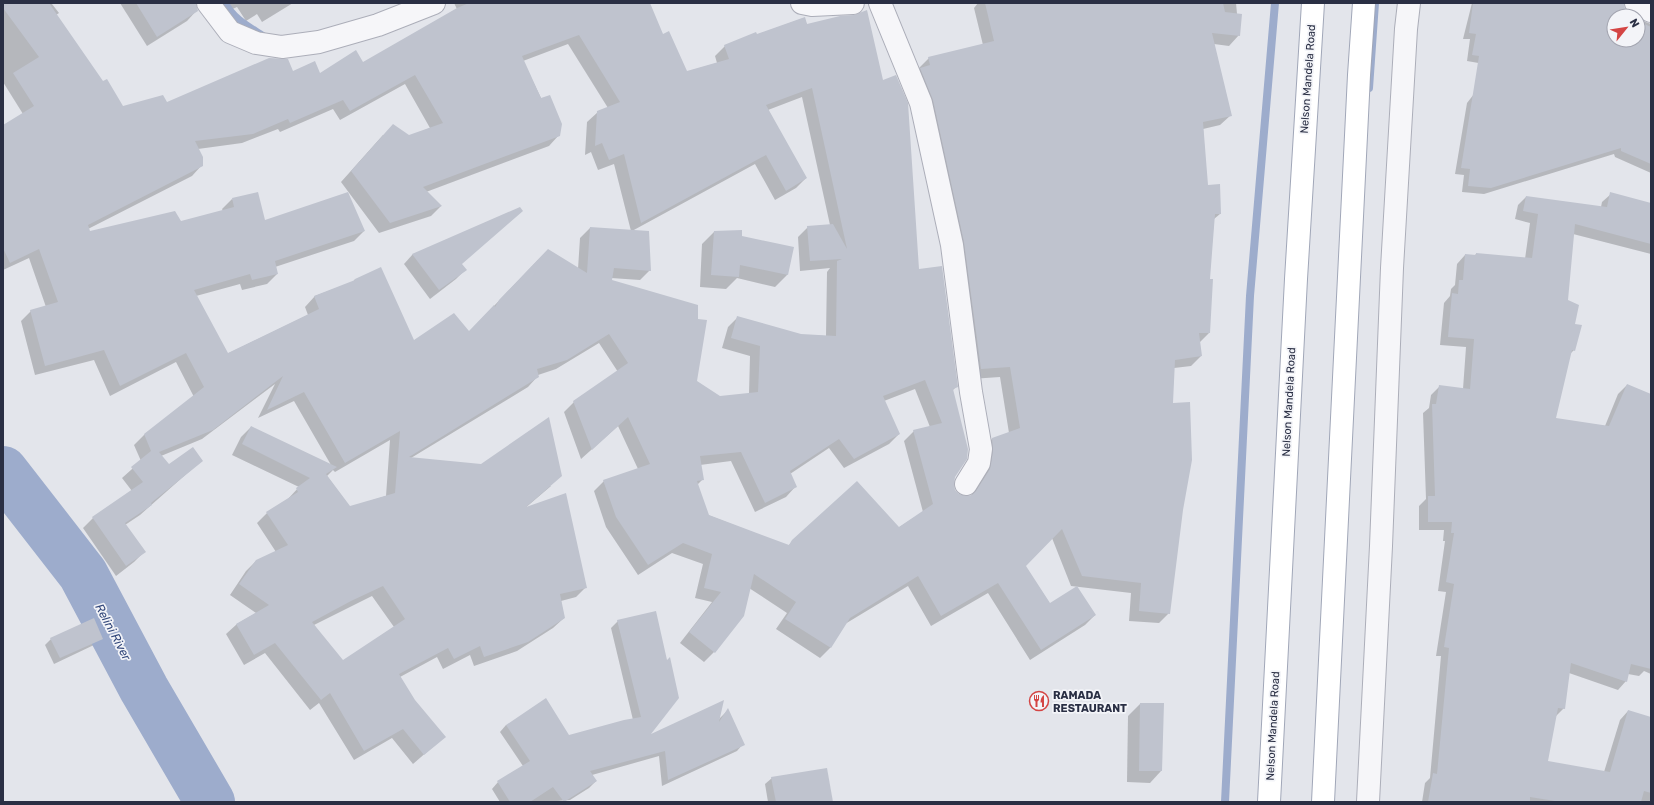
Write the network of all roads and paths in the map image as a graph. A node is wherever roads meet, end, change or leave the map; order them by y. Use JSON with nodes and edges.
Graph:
{"nodes":[{"id":1,"x":208,"y":3,"type":"edge"},
{"id":2,"x":434,"y":3,"type":"edge"},
{"id":3,"x":802,"y":3,"type":"edge"},
{"id":4,"x":853,"y":3,"type":"edge"},
{"id":5,"x":880,"y":3,"type":"edge"},
{"id":6,"x":1313,"y":3,"type":"edge"},
{"id":7,"x":1364,"y":3,"type":"edge"},
{"id":8,"x":1409,"y":3,"type":"edge"},
{"id":9,"x":1636,"y":3,"type":"edge"},
{"id":10,"x":1651,"y":11,"type":"edge"},
{"id":11,"x":966,"y":484,"type":"dead end"},
{"id":12,"x":1269,"y":802,"type":"edge"},
{"id":13,"x":1322,"y":802,"type":"edge"},
{"id":14,"x":1368,"y":802,"type":"edge"}],
"edges":[{"from":1,"to":2,"type":"street"},
{"from":3,"to":4,"type":"street"},
{"from":5,"to":11,"type":"street"},
{"from":6,"to":12,"type":"main road","name":"Nelson Mandela Road"},
{"from":7,"to":13,"type":"main road"},
{"from":8,"to":14,"type":"street"},
{"from":9,"to":10,"type":"street"}]}
